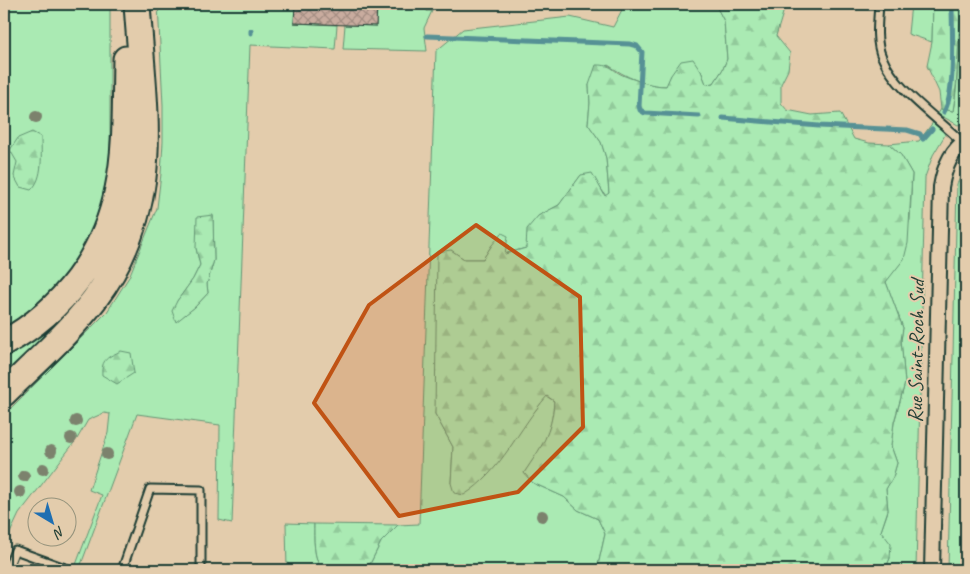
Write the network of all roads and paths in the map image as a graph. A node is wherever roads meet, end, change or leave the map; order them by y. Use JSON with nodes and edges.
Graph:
{"nodes":[{"id":1,"x":129,"y":4,"type":"edge"},
{"id":2,"x":137,"y":4,"type":"edge"},
{"id":3,"x":879,"y":4,"type":"edge"},
{"id":4,"x":965,"y":142,"type":"edge"},
{"id":5,"x":4,"y":343,"type":"edge"},
{"id":6,"x":4,"y":393,"type":"edge"},
{"id":7,"x":7,"y":570,"type":"edge"},
{"id":8,"x":65,"y":570,"type":"edge"},
{"id":9,"x":122,"y":570,"type":"edge"},
{"id":10,"x":201,"y":570,"type":"edge"},
{"id":11,"x":932,"y":570,"type":"edge"}],
"edges":[{"from":1,"to":5,"type":"highway"},
{"from":2,"to":6,"type":"highway"},
{"from":3,"to":4,"type":"lane"},
{"from":4,"to":11,"type":"street","name":"Rue Saint-Roch Sud"},
{"from":7,"to":8,"type":"lane"},
{"from":9,"to":10,"type":"lane"}]}
